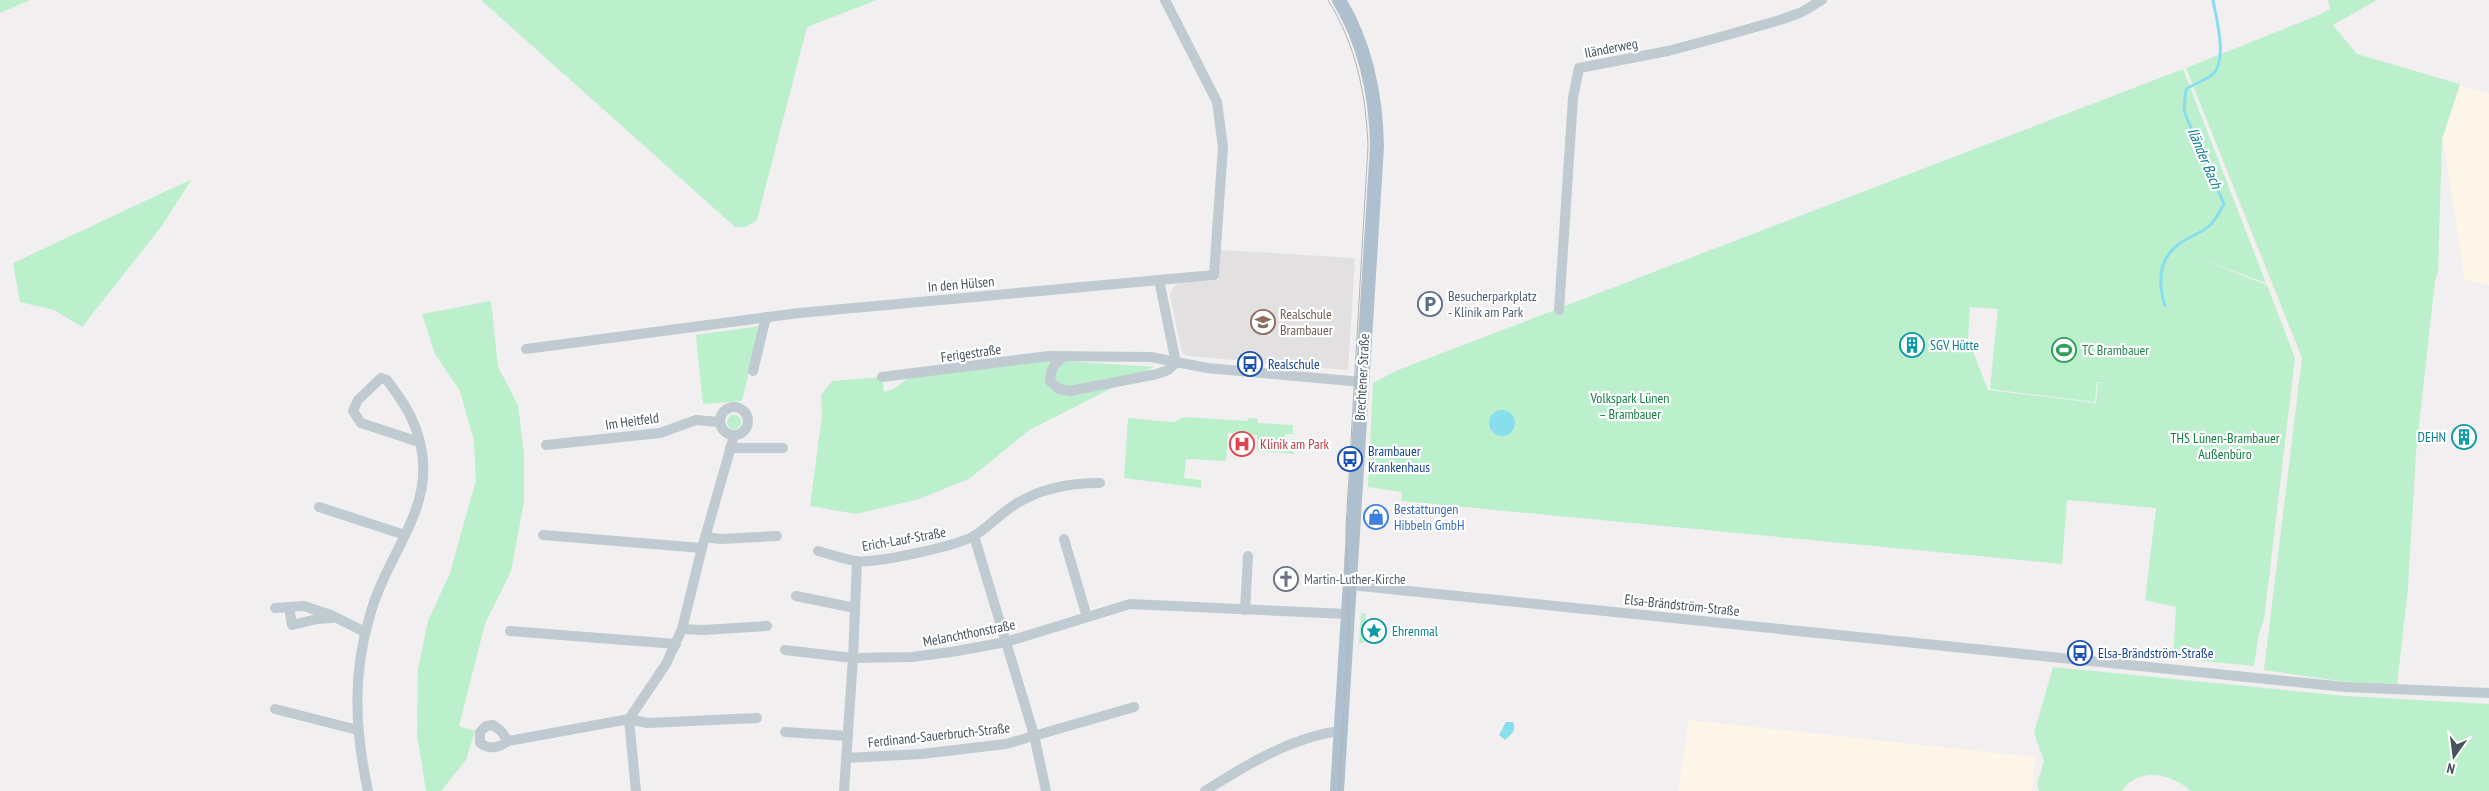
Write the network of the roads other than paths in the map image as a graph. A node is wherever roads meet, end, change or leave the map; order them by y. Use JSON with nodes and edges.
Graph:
{"nodes":[{"id":1,"x":1165,"y":0,"type":"edge"},
{"id":2,"x":1339,"y":0,"type":"edge"},
{"id":3,"x":1822,"y":0,"type":"edge"},
{"id":4,"x":1159,"y":280,"type":"junction"},
{"id":5,"x":1559,"y":310,"type":"dead end"},
{"id":6,"x":766,"y":317,"type":"junction"},
{"id":7,"x":526,"y":348,"type":"dead end"},
{"id":8,"x":1064,"y":356,"type":"junction"},
{"id":9,"x":1176,"y":363,"type":"junction"},
{"id":10,"x":753,"y":371,"type":"dead end"},
{"id":11,"x":882,"y":377,"type":"dead end"},
{"id":12,"x":1362,"y":382,"type":"junction"},
{"id":13,"x":720,"y":422,"type":"junction"},
{"id":14,"x":734,"y":436,"type":"junction"},
{"id":15,"x":419,"y":442,"type":"junction"},
{"id":16,"x":546,"y":445,"type":"dead end"},
{"id":17,"x":730,"y":448,"type":"junction"},
{"id":18,"x":783,"y":448,"type":"dead end"},
{"id":19,"x":1100,"y":483,"type":"dead end"},
{"id":20,"x":319,"y":507,"type":"dead end"},
{"id":21,"x":405,"y":535,"type":"junction"},
{"id":22,"x":543,"y":536,"type":"dead end"},
{"id":23,"x":778,"y":536,"type":"dead end"},
{"id":24,"x":974,"y":536,"type":"junction"},
{"id":25,"x":705,"y":537,"type":"junction"},
{"id":26,"x":1064,"y":539,"type":"dead end"},
{"id":27,"x":702,"y":548,"type":"junction"},
{"id":28,"x":818,"y":551,"type":"dead end"},
{"id":29,"x":1248,"y":556,"type":"dead end"},
{"id":30,"x":857,"y":561,"type":"junction"},
{"id":31,"x":1350,"y":585,"type":"junction"},
{"id":32,"x":796,"y":596,"type":"dead end"},
{"id":33,"x":289,"y":607,"type":"junction"},
{"id":34,"x":275,"y":608,"type":"dead end"},
{"id":35,"x":855,"y":608,"type":"junction"},
{"id":36,"x":1245,"y":610,"type":"junction"},
{"id":37,"x":1347,"y":614,"type":"junction"},
{"id":38,"x":336,"y":617,"type":"junction"},
{"id":39,"x":1087,"y":617,"type":"junction"},
{"id":40,"x":767,"y":626,"type":"dead end"},
{"id":41,"x":682,"y":629,"type":"junction"},
{"id":42,"x":510,"y":631,"type":"dead end"},
{"id":43,"x":365,"y":632,"type":"junction"},
{"id":44,"x":1006,"y":642,"type":"junction"},
{"id":45,"x":676,"y":644,"type":"junction"},
{"id":46,"x":785,"y":650,"type":"dead end"},
{"id":47,"x":853,"y":658,"type":"junction"},
{"id":48,"x":2489,"y":693,"type":"edge"},
{"id":49,"x":1134,"y":707,"type":"dead end"},
{"id":50,"x":275,"y":709,"type":"dead end"},
{"id":51,"x":757,"y":718,"type":"dead end"},
{"id":52,"x":629,"y":719,"type":"junction"},
{"id":53,"x":358,"y":730,"type":"junction"},
{"id":54,"x":1340,"y":731,"type":"junction"},
{"id":55,"x":785,"y":732,"type":"dead end"},
{"id":56,"x":1034,"y":735,"type":"junction"},
{"id":57,"x":848,"y":736,"type":"junction"},
{"id":58,"x":508,"y":741,"type":"dead end"},
{"id":59,"x":846,"y":758,"type":"junction"},
{"id":60,"x":368,"y":791,"type":"edge"},
{"id":61,"x":636,"y":791,"type":"edge"},
{"id":62,"x":844,"y":791,"type":"edge"},
{"id":63,"x":1046,"y":791,"type":"edge"},
{"id":64,"x":1206,"y":791,"type":"edge"},
{"id":65,"x":1337,"y":791,"type":"edge"}],
"edges":[{"from":1,"to":4,"type":"street","name":"In den Hülsen"},
{"from":2,"to":12,"type":"main road","name":"Brechtener Straße"},
{"from":3,"to":5,"type":"street","name":"Iländerweg"},
{"from":4,"to":6,"type":"street","name":"In den Hülsen"},
{"from":4,"to":9,"type":"street"},
{"from":6,"to":7,"type":"street","name":"In den Hülsen"},
{"from":6,"to":10,"type":"street"},
{"from":8,"to":9,"type":"street","name":"Ferigestraße"},
{"from":8,"to":9,"type":"street"},
{"from":8,"to":11,"type":"street","name":"Ferigestraße"},
{"from":9,"to":12,"type":"street","name":"Ferigestraße"},
{"from":12,"to":31,"type":"main road","name":"Brechtener Straße"},
{"from":13,"to":14,"type":"street"},
{"from":13,"to":14,"type":"street"},
{"from":13,"to":16,"type":"street","name":"Im Heitfeld"},
{"from":14,"to":17,"type":"street"},
{"from":15,"to":15,"type":"street"},
{"from":15,"to":21,"type":"street"},
{"from":17,"to":18,"type":"street"},
{"from":17,"to":25,"type":"street"},
{"from":19,"to":24,"type":"street","name":"Erich-Lauf-Straße"},
{"from":20,"to":21,"type":"street"},
{"from":21,"to":43,"type":"street"},
{"from":22,"to":27,"type":"street"},
{"from":23,"to":25,"type":"street"},
{"from":24,"to":30,"type":"street","name":"Erich-Lauf-Straße"},
{"from":24,"to":44,"type":"street"},
{"from":25,"to":27,"type":"street"},
{"from":26,"to":39,"type":"street"},
{"from":27,"to":41,"type":"street"},
{"from":28,"to":30,"type":"street","name":"Erich-Lauf-Straße"},
{"from":29,"to":36,"type":"street"},
{"from":30,"to":35,"type":"street"},
{"from":31,"to":37,"type":"main road","name":"Brechtener Straße"},
{"from":31,"to":48,"type":"street","name":"Elsa-Brändström-Straße"},
{"from":32,"to":35,"type":"street"},
{"from":33,"to":34,"type":"street"},
{"from":33,"to":38,"type":"street"},
{"from":33,"to":38,"type":"street"},
{"from":35,"to":47,"type":"street"},
{"from":36,"to":37,"type":"street","name":"Melanchthonstraße"},
{"from":36,"to":39,"type":"street","name":"Melanchthonstraße"},
{"from":37,"to":54,"type":"main road","name":"Brechtener Straße"},
{"from":38,"to":43,"type":"street"},
{"from":39,"to":44,"type":"street","name":"Melanchthonstraße"},
{"from":40,"to":41,"type":"street"},
{"from":41,"to":45,"type":"street"},
{"from":42,"to":45,"type":"street"},
{"from":43,"to":53,"type":"street"},
{"from":44,"to":47,"type":"street","name":"Melanchthonstraße"},
{"from":44,"to":56,"type":"street"},
{"from":45,"to":52,"type":"street"},
{"from":46,"to":47,"type":"street","name":"Melanchthonstraße"},
{"from":47,"to":57,"type":"street"},
{"from":49,"to":56,"type":"street","name":"Ferdinand-Sauerbruch-Straße"},
{"from":50,"to":53,"type":"street"},
{"from":51,"to":52,"type":"street"},
{"from":52,"to":58,"type":"street"},
{"from":52,"to":61,"type":"street"},
{"from":53,"to":60,"type":"street"},
{"from":54,"to":64,"type":"street"},
{"from":54,"to":65,"type":"main road","name":"Brechtener Straße"},
{"from":55,"to":57,"type":"street"},
{"from":56,"to":59,"type":"street","name":"Ferdinand-Sauerbruch-Straße"},
{"from":56,"to":63,"type":"street"},
{"from":57,"to":59,"type":"street"},
{"from":59,"to":62,"type":"street"}]}
